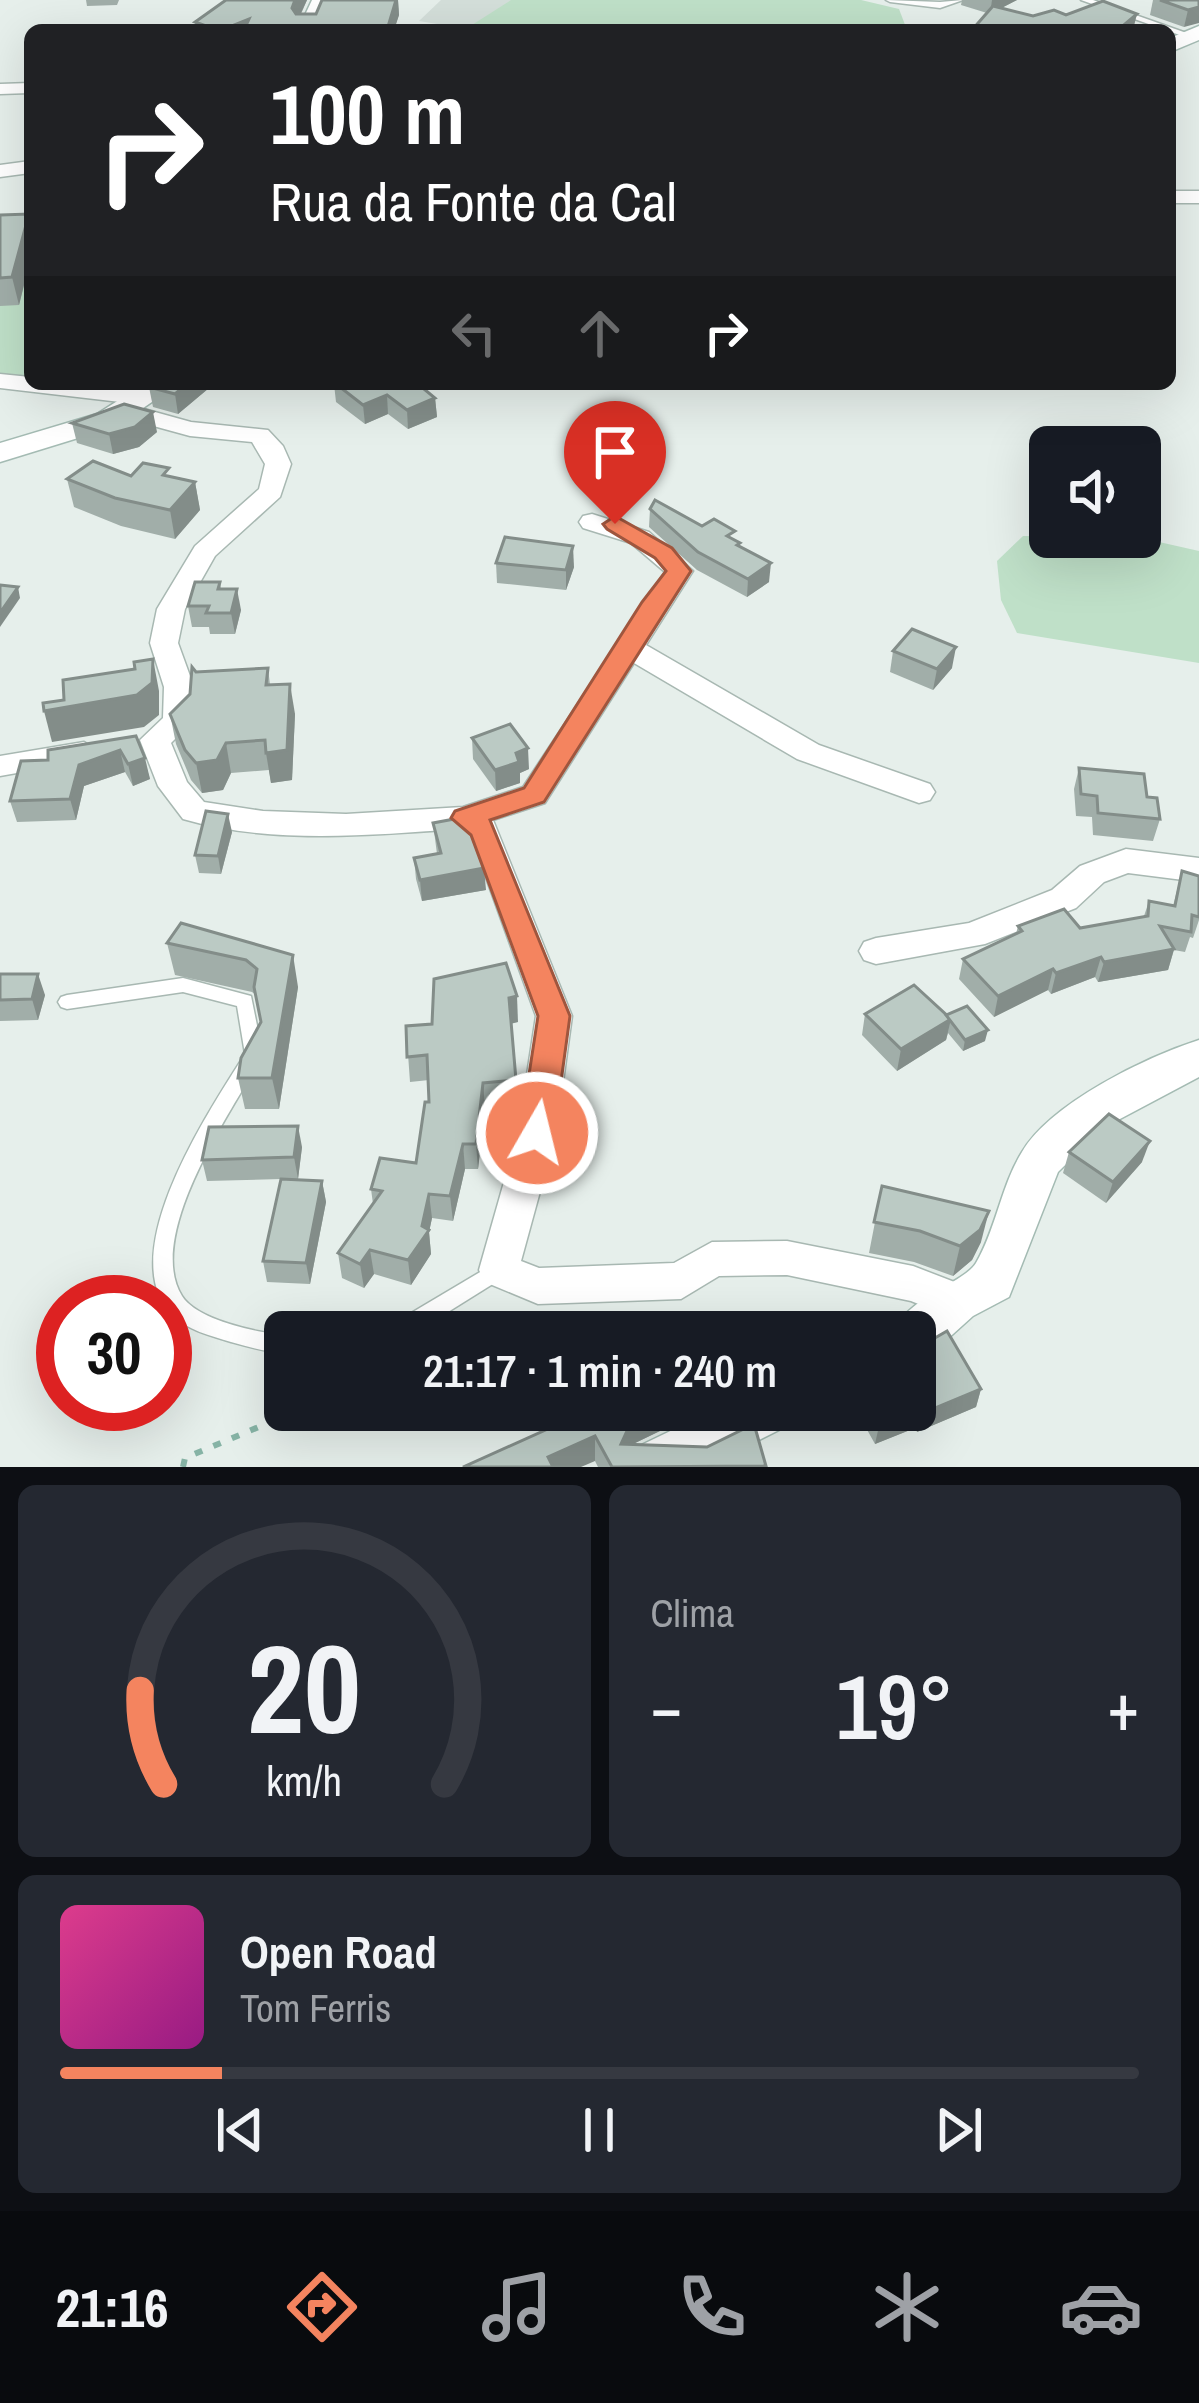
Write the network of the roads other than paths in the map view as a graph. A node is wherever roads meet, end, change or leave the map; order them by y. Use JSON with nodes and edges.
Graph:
{"nodes":[{"id":1,"x":890,"y":0,"type":"edge"},
{"id":2,"x":959,"y":0,"type":"edge"},
{"id":3,"x":1085,"y":0,"type":"edge"},
{"id":4,"x":1149,"y":24,"type":"edge"},
{"id":5,"x":77,"y":390,"type":"edge"},
{"id":6,"x":145,"y":398,"type":"edge"},
{"id":7,"x":0,"y":453,"type":"edge"},
{"id":8,"x":592,"y":522,"type":"dead end"},
{"id":9,"x":627,"y":646,"type":"junction"},
{"id":10,"x":131,"y":744,"type":"junction"},
{"id":11,"x":0,"y":766,"type":"edge"},
{"id":12,"x":919,"y":792,"type":"dead end"},
{"id":13,"x":465,"y":818,"type":"junction"},
{"id":14,"x":1199,"y":870,"type":"edge"},
{"id":15,"x":876,"y":951,"type":"dead end"},
{"id":16,"x":67,"y":1002,"type":"dead end"},
{"id":17,"x":1199,"y":1057,"type":"edge"},
{"id":18,"x":500,"y":1270,"type":"junction"},
{"id":19,"x":956,"y":1301,"type":"junction"},
{"id":20,"x":433,"y":1311,"type":"edge"},
{"id":21,"x":936,"y":1319,"type":"edge"},
{"id":22,"x":264,"y":1339,"type":"edge"},
{"id":23,"x":724,"y":1431,"type":"edge"},
{"id":24,"x":651,"y":1467,"type":"edge"}],
"edges":[{"from":1,"to":2,"type":"lane"},
{"from":3,"to":4,"type":"lane"},
{"from":5,"to":6,"type":"street"},
{"from":6,"to":7,"type":"street"},
{"from":6,"to":10,"type":"street"},
{"from":8,"to":9,"type":"street"},
{"from":9,"to":12,"type":"street"},
{"from":9,"to":13,"type":"street"},
{"from":10,"to":11,"type":"street"},
{"from":10,"to":13,"type":"street"},
{"from":13,"to":18,"type":"street"},
{"from":14,"to":15,"type":"street"},
{"from":16,"to":22,"type":"lane"},
{"from":17,"to":19,"type":"street"},
{"from":18,"to":19,"type":"street"},
{"from":18,"to":20,"type":"lane"},
{"from":19,"to":21,"type":"street"},
{"from":23,"to":24,"type":"street"}]}
